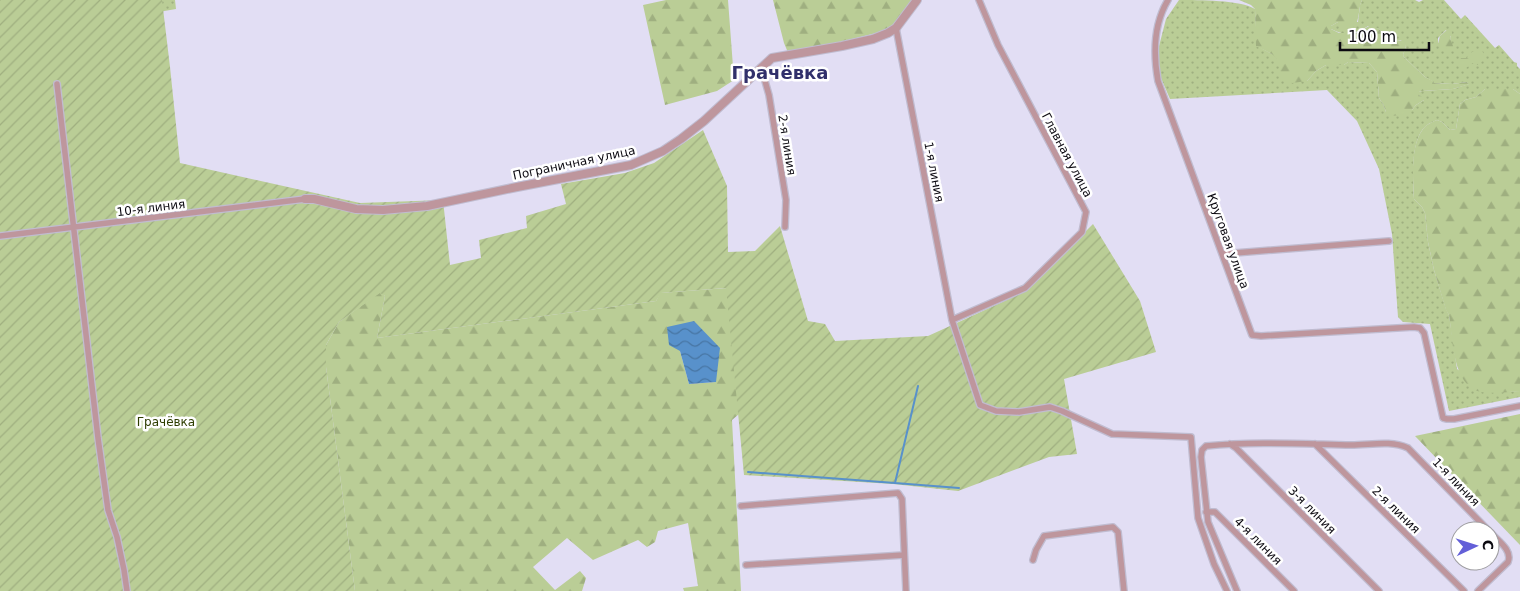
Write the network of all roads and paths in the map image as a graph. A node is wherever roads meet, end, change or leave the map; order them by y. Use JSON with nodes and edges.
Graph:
{"nodes":[{"id":1,"x":917,"y":0,"type":"edge"},
{"id":2,"x":979,"y":0,"type":"edge"},
{"id":3,"x":1168,"y":0,"type":"edge"},
{"id":4,"x":896,"y":28,"type":"junction"},
{"id":5,"x":761,"y":67,"type":"junction"},
{"id":6,"x":57,"y":84,"type":"dead end"},
{"id":7,"x":305,"y":199,"type":"joint"},
{"id":8,"x":74,"y":227,"type":"junction"},
{"id":9,"x":785,"y":227,"type":"dead end"},
{"id":10,"x":0,"y":236,"type":"edge"},
{"id":11,"x":1388,"y":241,"type":"dead end"},
{"id":12,"x":1222,"y":254,"type":"junction"},
{"id":13,"x":952,"y":320,"type":"junction"},
{"id":14,"x":1520,"y":406,"type":"edge"},
{"id":15,"x":1230,"y":444,"type":"junction"},
{"id":16,"x":1314,"y":444,"type":"junction"},
{"id":17,"x":741,"y":506,"type":"dead end"},
{"id":18,"x":1206,"y":512,"type":"junction"},
{"id":19,"x":1478,"y":521,"type":"edge"},
{"id":20,"x":1500,"y":543,"type":"edge"},
{"id":21,"x":904,"y":555,"type":"junction"},
{"id":22,"x":1033,"y":560,"type":"dead end"},
{"id":23,"x":746,"y":566,"type":"dead end"},
{"id":24,"x":1500,"y":570,"type":"edge"},
{"id":25,"x":1499,"y":571,"type":"edge"},
{"id":26,"x":126,"y":591,"type":"edge"},
{"id":27,"x":906,"y":591,"type":"edge"},
{"id":28,"x":1124,"y":591,"type":"edge"},
{"id":29,"x":1227,"y":591,"type":"edge"},
{"id":30,"x":1237,"y":591,"type":"edge"},
{"id":31,"x":1294,"y":591,"type":"edge"},
{"id":32,"x":1379,"y":591,"type":"edge"},
{"id":33,"x":1464,"y":591,"type":"edge"},
{"id":34,"x":1478,"y":591,"type":"edge"}],
"edges":[{"from":1,"to":4,"type":"street","name":"Пограничная улица"},
{"from":2,"to":13,"type":"street","name":"Главная улица"},
{"from":3,"to":12,"type":"street","name":"Круговая улица"},
{"from":4,"to":5,"type":"street","name":"Пограничная улица"},
{"from":4,"to":13,"type":"street","name":"1-я линия"},
{"from":5,"to":7,"type":"street","name":"Пограничная улица"},
{"from":5,"to":9,"type":"street","name":"2-я линия"},
{"from":6,"to":8,"type":"street"},
{"from":7,"to":8,"type":"street","name":"10-я линия"},
{"from":8,"to":10,"type":"street","name":"10-я линия"},
{"from":8,"to":26,"type":"street"},
{"from":11,"to":12,"type":"street"},
{"from":12,"to":14,"type":"street","name":"Круговая улица"},
{"from":13,"to":29,"type":"street","name":"1-я линия"},
{"from":15,"to":16,"type":"street"},
{"from":15,"to":18,"type":"street"},
{"from":15,"to":32,"type":"street","name":"3-я линия"},
{"from":16,"to":19,"type":"street","name":"1-я линия"},
{"from":16,"to":33,"type":"street","name":"2-я линия"},
{"from":17,"to":21,"type":"street"},
{"from":18,"to":30,"type":"street"},
{"from":18,"to":31,"type":"street","name":"4-я линия"},
{"from":20,"to":24,"type":"street","name":"1-я линия"},
{"from":21,"to":23,"type":"street"},
{"from":21,"to":27,"type":"street"},
{"from":22,"to":28,"type":"street"},
{"from":25,"to":34,"type":"street","name":"1-я линия"}]}
